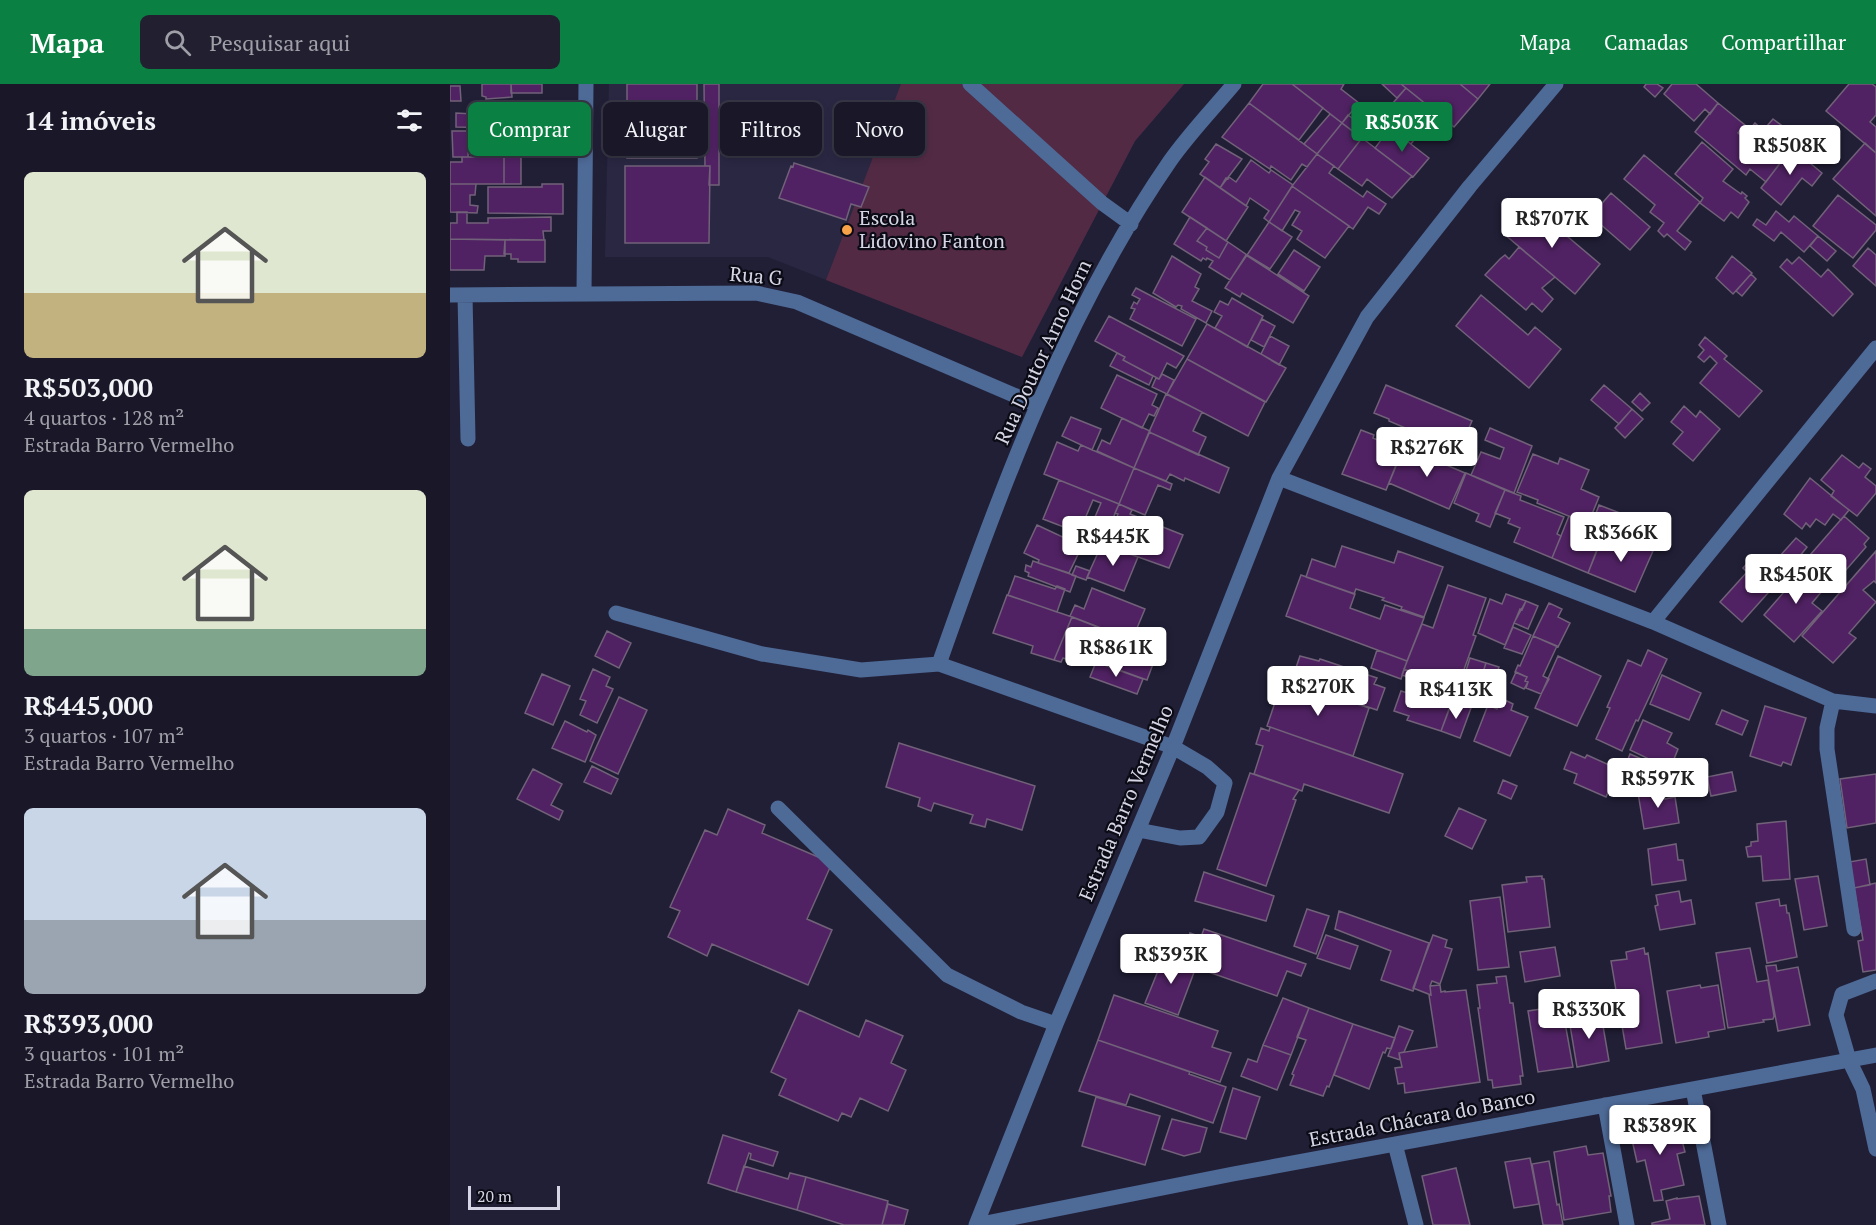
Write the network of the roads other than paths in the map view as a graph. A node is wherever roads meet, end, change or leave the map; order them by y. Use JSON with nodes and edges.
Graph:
{"nodes":[{"id":1,"x":586,"y":84,"type":"edge"},
{"id":2,"x":970,"y":84,"type":"edge"},
{"id":3,"x":1234,"y":84,"type":"edge"},
{"id":4,"x":1556,"y":84,"type":"edge"},
{"id":5,"x":1131,"y":224,"type":"junction"},
{"id":6,"x":584,"y":294,"type":"junction"},
{"id":7,"x":457,"y":295,"type":"edge"},
{"id":8,"x":1876,"y":348,"type":"edge"},
{"id":9,"x":1037,"y":405,"type":"junction"},
{"id":10,"x":468,"y":439,"type":"dead end"},
{"id":11,"x":1279,"y":478,"type":"junction"},
{"id":12,"x":616,"y":613,"type":"dead end"},
{"id":13,"x":1653,"y":622,"type":"junction"},
{"id":14,"x":939,"y":664,"type":"junction"},
{"id":15,"x":1833,"y":701,"type":"junction"},
{"id":16,"x":1876,"y":706,"type":"edge"},
{"id":17,"x":1173,"y":747,"type":"junction"},
{"id":18,"x":778,"y":808,"type":"dead end"},
{"id":19,"x":1138,"y":830,"type":"junction"},
{"id":20,"x":1854,"y":929,"type":"dead end"},
{"id":21,"x":1876,"y":981,"type":"edge"},
{"id":22,"x":1056,"y":1024,"type":"junction"},
{"id":23,"x":1876,"y":1055,"type":"edge"},
{"id":24,"x":1849,"y":1060,"type":"junction"},
{"id":25,"x":1693,"y":1089,"type":"junction"},
{"id":26,"x":1605,"y":1105,"type":"junction"},
{"id":27,"x":1395,"y":1144,"type":"junction"},
{"id":28,"x":1876,"y":1149,"type":"edge"},
{"id":29,"x":976,"y":1225,"type":"edge"},
{"id":30,"x":1416,"y":1225,"type":"edge"},
{"id":31,"x":1627,"y":1225,"type":"edge"},
{"id":32,"x":1719,"y":1225,"type":"edge"}],
"edges":[{"from":1,"to":6,"type":"street"},
{"from":2,"to":5,"type":"street"},
{"from":3,"to":5,"type":"street","name":"Rua Doutor Arno Horn"},
{"from":4,"to":11,"type":"street","name":"Estrada Barro Vermelho"},
{"from":5,"to":9,"type":"street","name":"Rua Doutor Arno Horn"},
{"from":6,"to":7,"type":"street","name":"Rua G"},
{"from":6,"to":9,"type":"street","name":"Rua G"},
{"from":7,"to":10,"type":"street"},
{"from":8,"to":13,"type":"street"},
{"from":9,"to":14,"type":"street","name":"Rua Doutor Arno Horn"},
{"from":11,"to":13,"type":"street"},
{"from":11,"to":17,"type":"street","name":"Estrada Barro Vermelho"},
{"from":12,"to":14,"type":"street"},
{"from":13,"to":15,"type":"street"},
{"from":14,"to":17,"type":"street"},
{"from":15,"to":16,"type":"street"},
{"from":15,"to":20,"type":"street"},
{"from":17,"to":19,"type":"street","name":"Estrada Barro Vermelho"},
{"from":17,"to":19,"type":"street"},
{"from":18,"to":22,"type":"street"},
{"from":19,"to":22,"type":"street","name":"Estrada Barro Vermelho"},
{"from":21,"to":24,"type":"street"},
{"from":22,"to":29,"type":"street","name":"Estrada Barro Vermelho"},
{"from":23,"to":24,"type":"street","name":"Estrada Chácara do Banco"},
{"from":24,"to":25,"type":"street","name":"Estrada Chácara do Banco"},
{"from":24,"to":28,"type":"street"},
{"from":25,"to":26,"type":"street","name":"Estrada Chácara do Banco"},
{"from":25,"to":32,"type":"street"},
{"from":26,"to":27,"type":"street","name":"Estrada Chácara do Banco"},
{"from":26,"to":31,"type":"street"},
{"from":27,"to":29,"type":"street","name":"Estrada Chácara do Banco"},
{"from":27,"to":30,"type":"street"}]}
